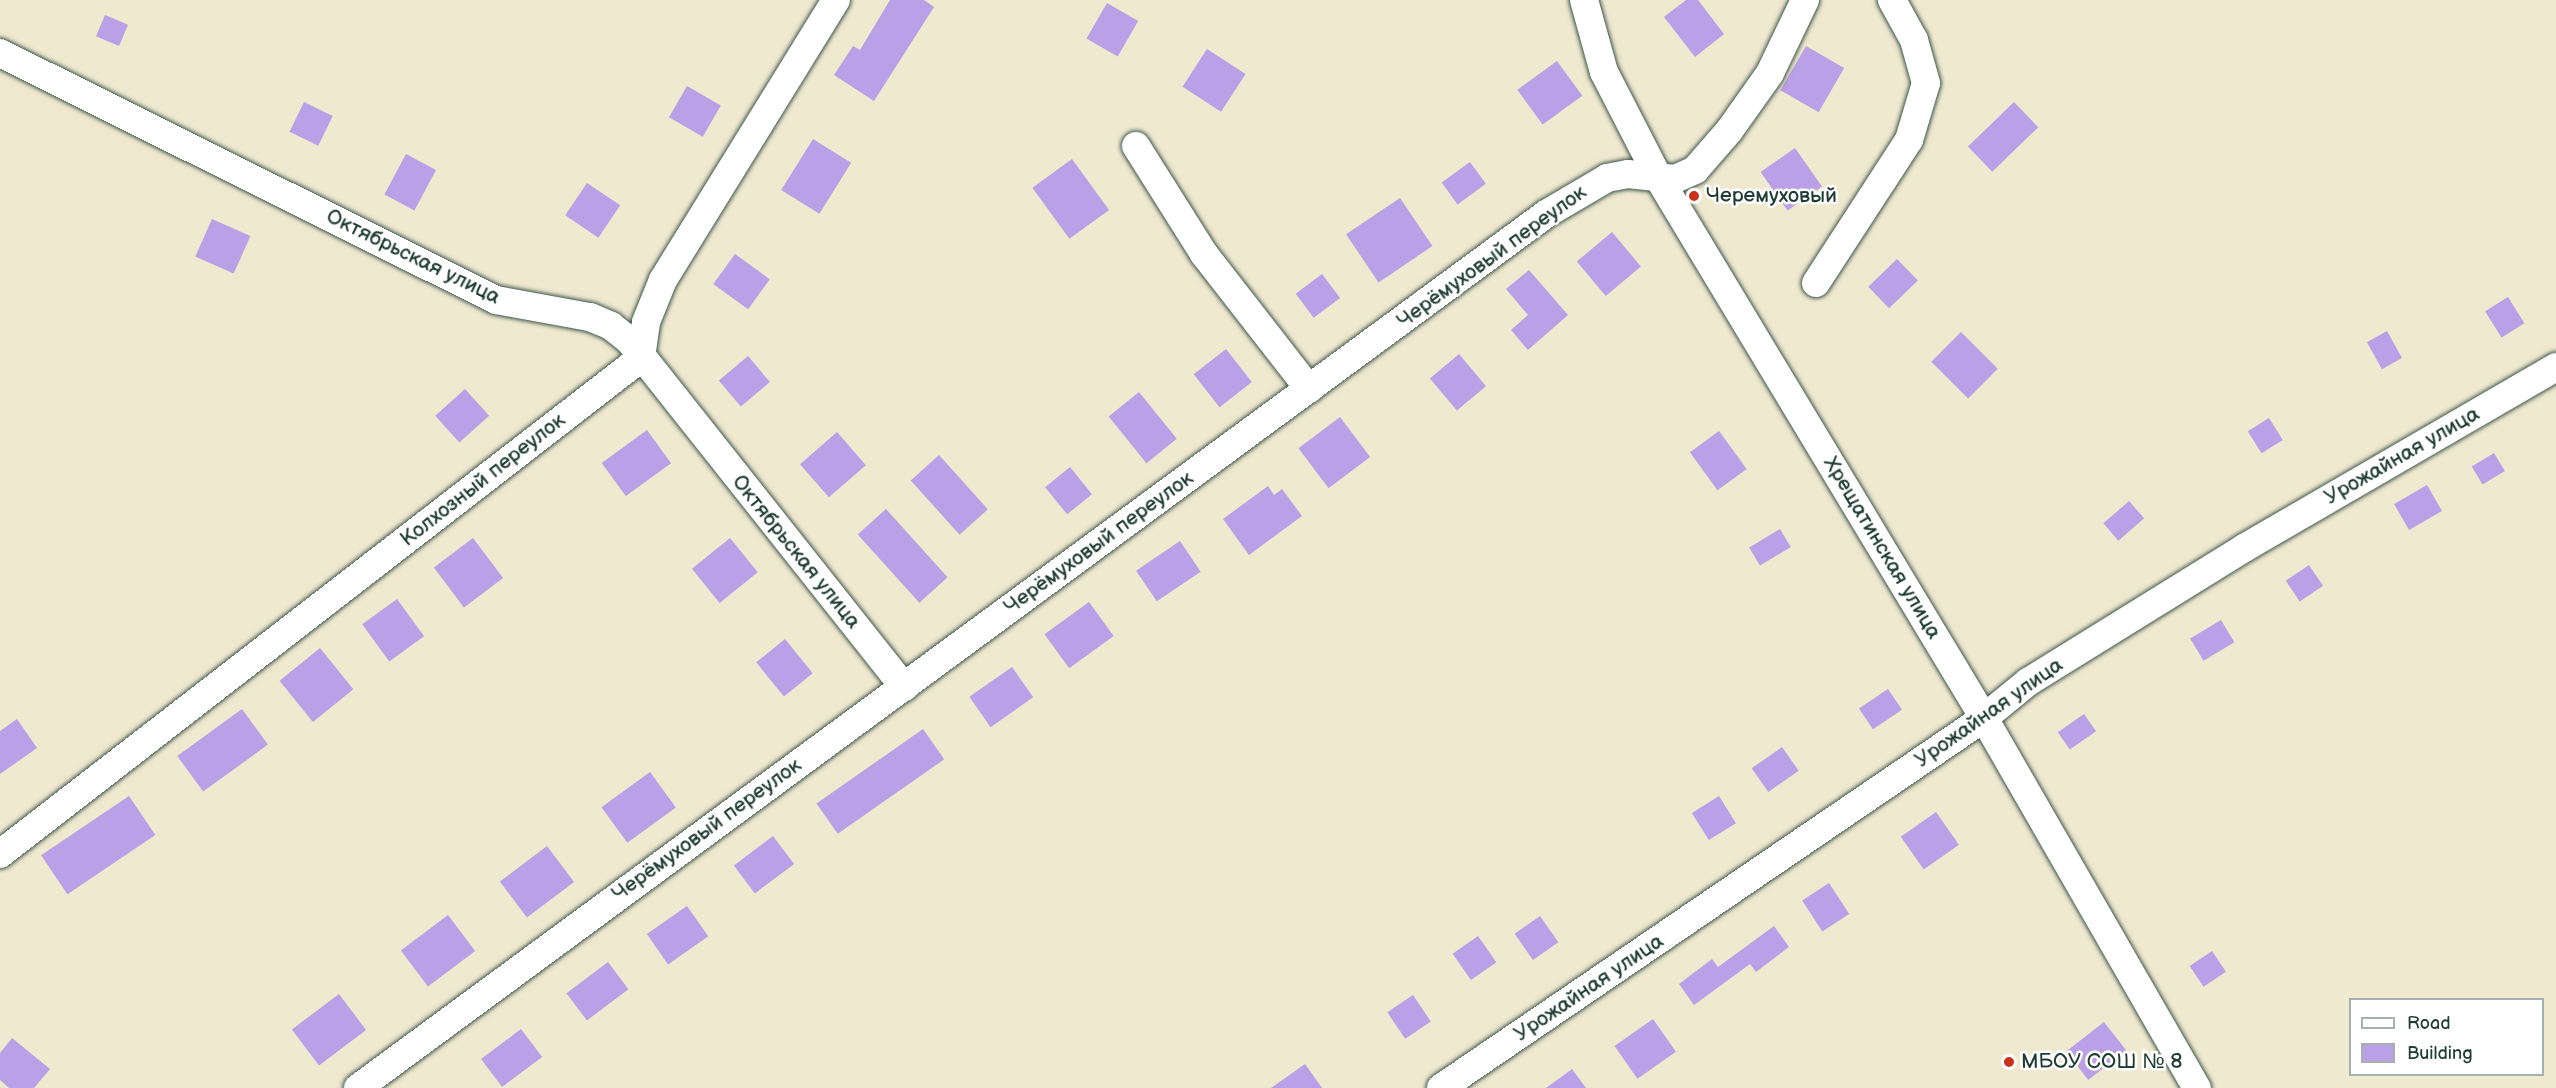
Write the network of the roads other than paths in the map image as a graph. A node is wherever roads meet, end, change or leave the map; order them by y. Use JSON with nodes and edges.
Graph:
{"nodes":[{"id":1,"x":836,"y":0,"type":"edge"},
{"id":2,"x":1584,"y":0,"type":"edge"},
{"id":3,"x":1804,"y":0,"type":"edge"},
{"id":4,"x":1892,"y":0,"type":"edge"},
{"id":5,"x":0,"y":53,"type":"edge"},
{"id":6,"x":1136,"y":146,"type":"dead end"},
{"id":7,"x":1658,"y":177,"type":"junction"},
{"id":8,"x":1816,"y":283,"type":"dead end"},
{"id":9,"x":641,"y":358,"type":"junction"},
{"id":10,"x":2556,"y":367,"type":"edge"},
{"id":11,"x":1309,"y":389,"type":"junction"},
{"id":12,"x":904,"y":687,"type":"junction"},
{"id":13,"x":1984,"y":718,"type":"junction"},
{"id":14,"x":0,"y":854,"type":"edge"},
{"id":15,"x":358,"y":1088,"type":"edge"},
{"id":16,"x":1442,"y":1088,"type":"edge"},
{"id":17,"x":2197,"y":1088,"type":"edge"}],
"edges":[{"from":1,"to":9,"type":"street"},
{"from":2,"to":7,"type":"street","name":"Хрещатинская улица"},
{"from":3,"to":7,"type":"street","name":"Черёмуховый переулок"},
{"from":4,"to":8,"type":"street"},
{"from":5,"to":9,"type":"street","name":"Октябрьская улица"},
{"from":6,"to":11,"type":"street"},
{"from":7,"to":11,"type":"street","name":"Черёмуховый переулок"},
{"from":7,"to":13,"type":"street","name":"Хрещатинская улица"},
{"from":9,"to":12,"type":"street","name":"Октябрьская улица"},
{"from":9,"to":14,"type":"street","name":"Колхозный переулок"},
{"from":10,"to":13,"type":"street","name":"Урожайная улица"},
{"from":11,"to":12,"type":"street","name":"Черёмуховый переулок"},
{"from":12,"to":15,"type":"street","name":"Черёмуховый переулок"},
{"from":13,"to":16,"type":"street","name":"Урожайная улица"},
{"from":13,"to":17,"type":"street","name":"Хрещатинская улица"}]}
